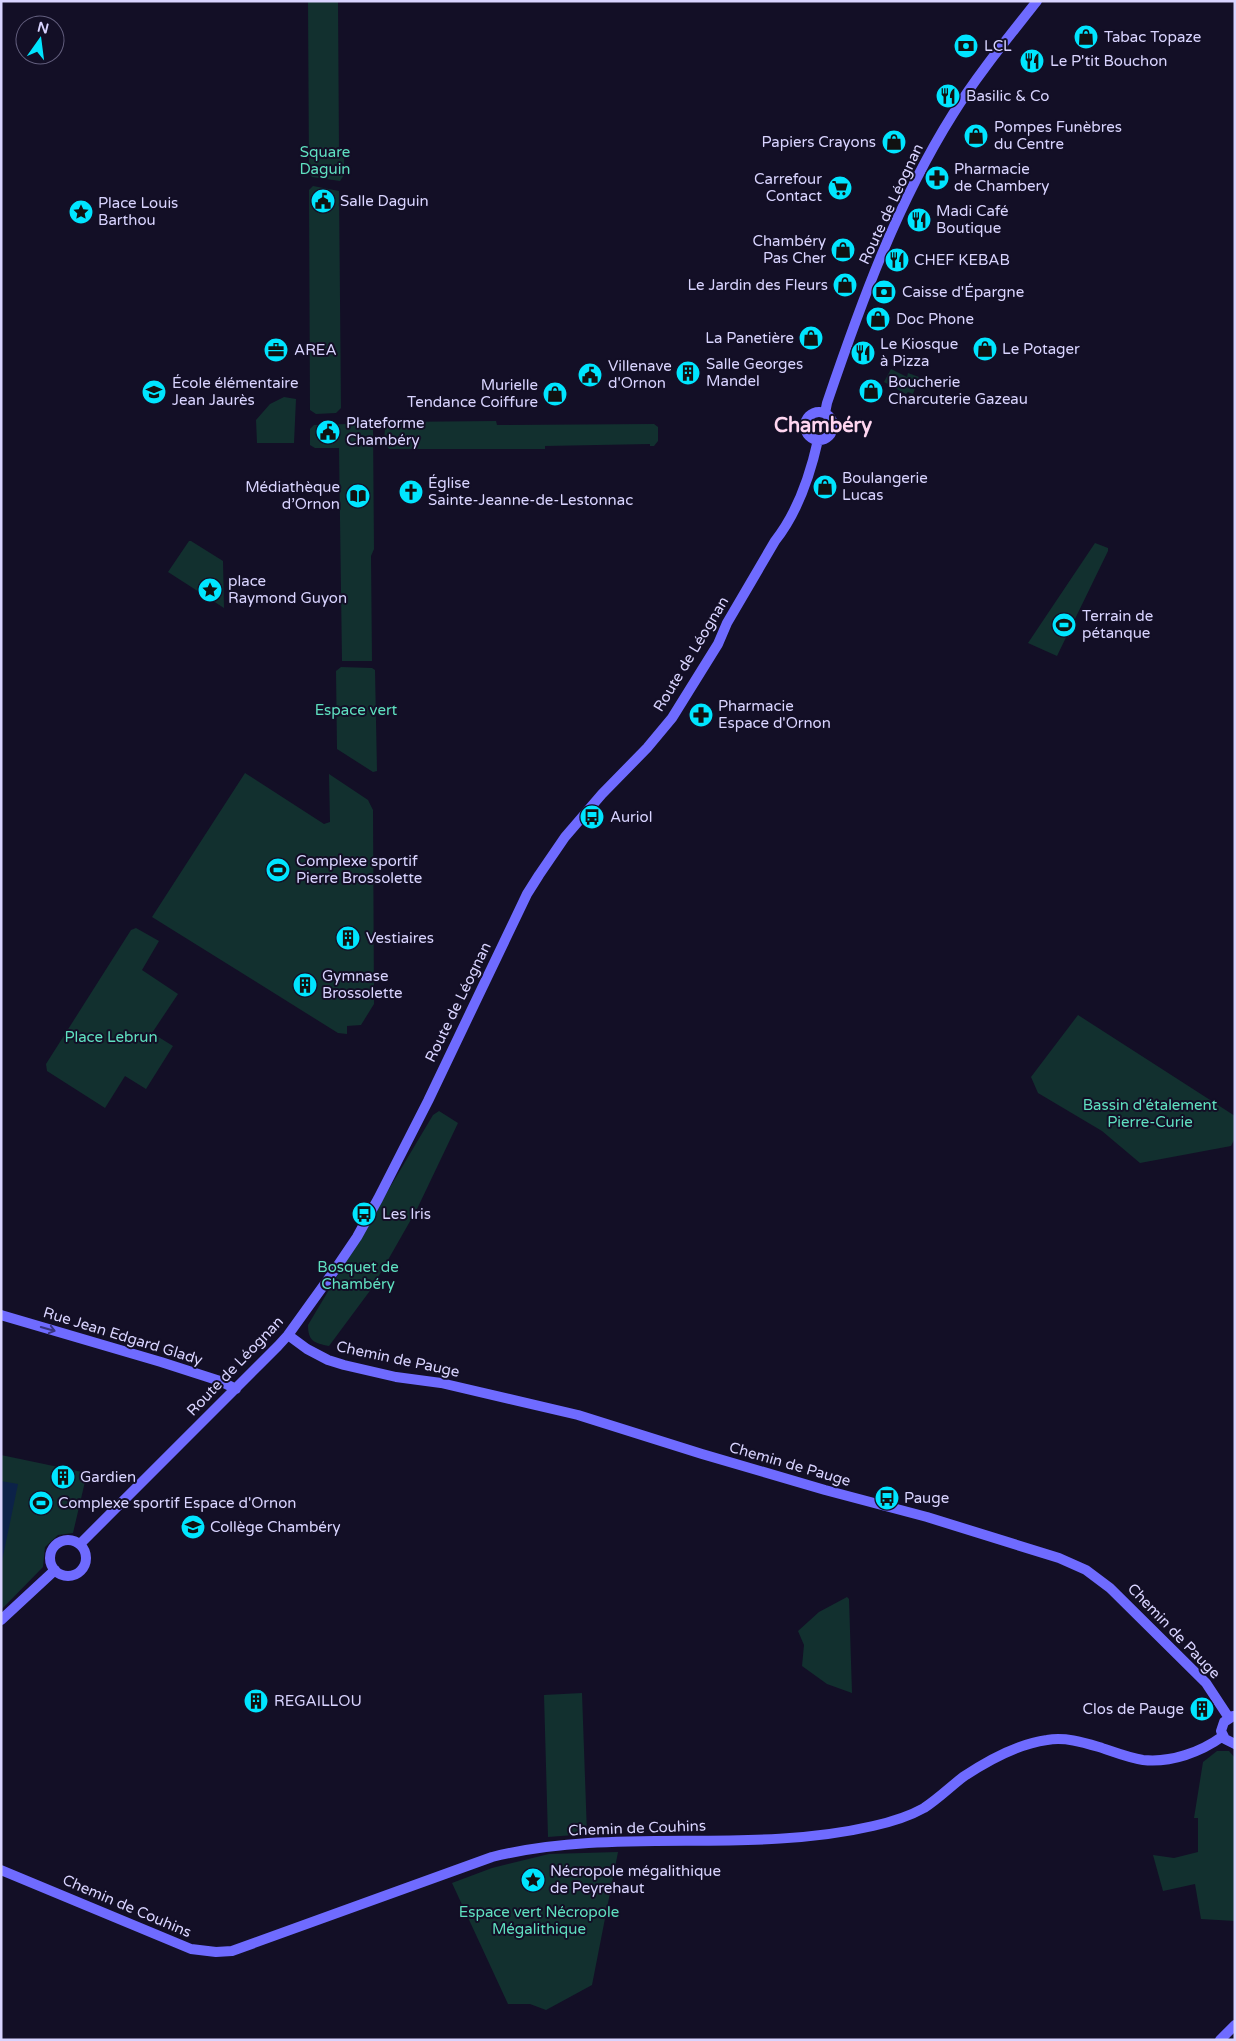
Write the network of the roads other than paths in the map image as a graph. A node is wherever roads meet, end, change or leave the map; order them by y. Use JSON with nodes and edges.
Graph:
{"nodes":[{"id":1,"x":1037,"y":1,"type":"edge"},
{"id":2,"x":825,"y":413,"type":"junction"},
{"id":3,"x":818,"y":440,"type":"junction"},
{"id":4,"x":1,"y":1315,"type":"edge"},
{"id":5,"x":288,"y":1335,"type":"junction"},
{"id":6,"x":236,"y":1388,"type":"junction"},
{"id":7,"x":80,"y":1544,"type":"junction"},
{"id":8,"x":55,"y":1570,"type":"junction"},
{"id":9,"x":1,"y":1620,"type":"edge"},
{"id":10,"x":1232,"y":1717,"type":"edge"},
{"id":11,"x":1223,"y":1736,"type":"junction"},
{"id":12,"x":1235,"y":1744,"type":"edge"},
{"id":13,"x":1,"y":1870,"type":"edge"},
{"id":14,"x":1235,"y":2025,"type":"edge"},
{"id":15,"x":1220,"y":2040,"type":"edge"}],
"edges":[{"from":1,"to":2,"type":"street","name":"Route de Léognan"},
{"from":2,"to":3,"type":"street"},
{"from":2,"to":3,"type":"street"},
{"from":3,"to":5,"type":"street","name":"Route de Léognan"},
{"from":4,"to":6,"type":"street","name":"Rue Jean Edgard Glady","one_way":true},
{"from":5,"to":6,"type":"street","name":"Route de Léognan"},
{"from":5,"to":10,"type":"street","name":"Chemin de Pauge"},
{"from":6,"to":7,"type":"street","name":"Route de Léognan"},
{"from":7,"to":8,"type":"street"},
{"from":7,"to":8,"type":"street"},
{"from":8,"to":9,"type":"street"},
{"from":10,"to":11,"type":"street"},
{"from":11,"to":12,"type":"street"},
{"from":11,"to":13,"type":"street","name":"Chemin de Couhins"},
{"from":14,"to":15,"type":"street"}]}
